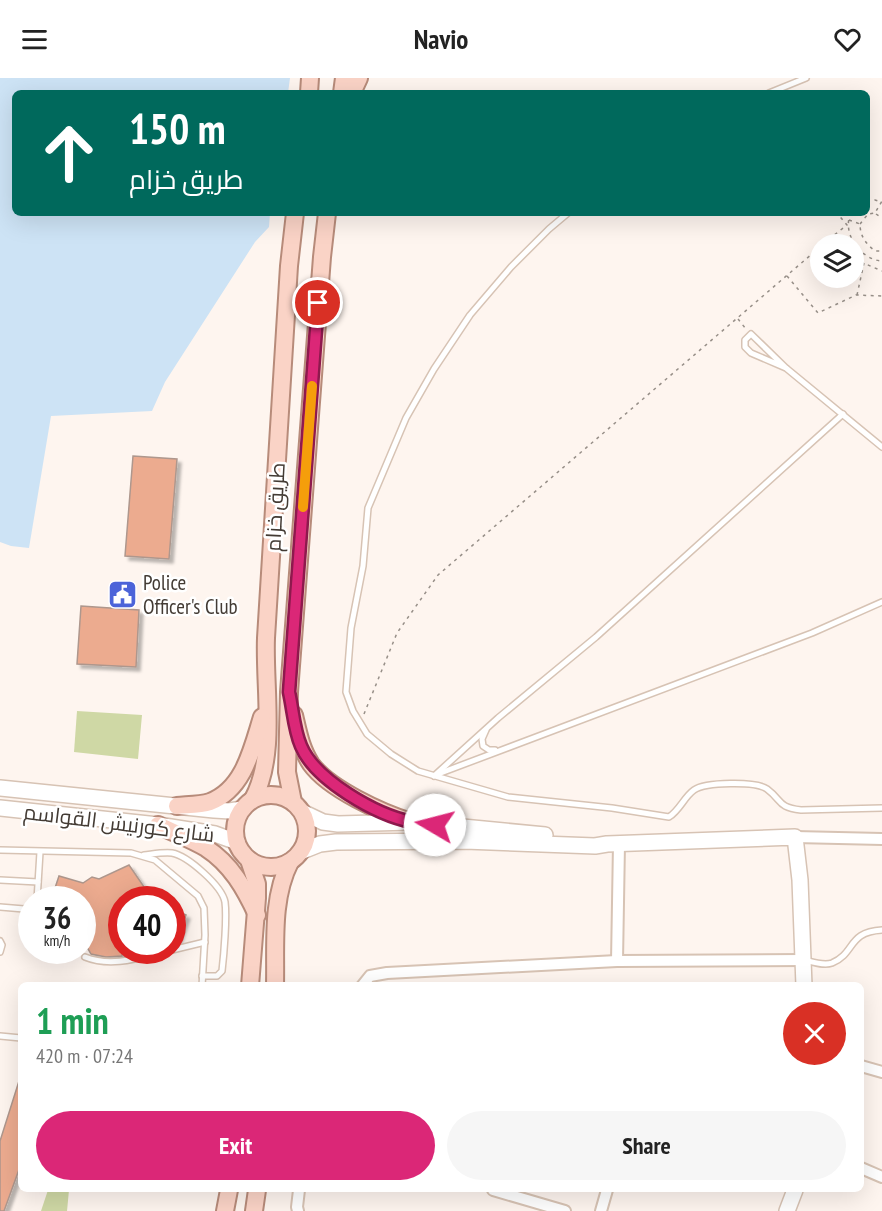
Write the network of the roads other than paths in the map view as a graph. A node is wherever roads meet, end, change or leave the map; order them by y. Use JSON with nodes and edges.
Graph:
{"nodes":[{"id":1,"x":806,"y":78,"type":"edge"},
{"id":2,"x":776,"y":90,"type":"edge"},
{"id":3,"x":295,"y":216,"type":"edge"},
{"id":4,"x":327,"y":216,"type":"edge"},
{"id":5,"x":564,"y":216,"type":"edge"},
{"id":6,"x":786,"y":369,"type":"junction"},
{"id":7,"x":843,"y":414,"type":"junction"},
{"id":8,"x":882,"y":447,"type":"edge"},
{"id":9,"x":882,"y":602,"type":"edge"},
{"id":10,"x":289,"y":692,"type":"junction"},
{"id":11,"x":267,"y":702,"type":"junction"},
{"id":12,"x":487,"y":728,"type":"junction"},
{"id":13,"x":500,"y":750,"type":"junction"},
{"id":14,"x":434,"y":776,"type":"junction"},
{"id":15,"x":0,"y":782,"type":"edge"},
{"id":16,"x":0,"y":788,"type":"edge"},
{"id":17,"x":39,"y":792,"type":"junction"},
{"id":18,"x":248,"y":804,"type":"junction"},
{"id":19,"x":177,"y":806,"type":"junction"},
{"id":20,"x":298,"y":807,"type":"junction"},
{"id":21,"x":0,"y":808,"type":"edge"},
{"id":22,"x":882,"y":808,"type":"edge"},
{"id":23,"x":411,"y":822,"type":"junction"},
{"id":24,"x":158,"y":825,"type":"junction"},
{"id":25,"x":795,"y":837,"type":"junction"},
{"id":26,"x":882,"y":839,"type":"edge"},
{"id":27,"x":237,"y":842,"type":"junction"},
{"id":28,"x":613,"y":844,"type":"junction"},
{"id":29,"x":0,"y":850,"type":"edge"},
{"id":30,"x":40,"y":852,"type":"junction"},
{"id":31,"x":142,"y":855,"type":"junction"},
{"id":32,"x":295,"y":857,"type":"junction"},
{"id":33,"x":249,"y":860,"type":"junction"},
{"id":34,"x":0,"y":880,"type":"edge"},
{"id":35,"x":38,"y":882,"type":"junction"},
{"id":36,"x":38,"y":886,"type":"edge"},
{"id":37,"x":0,"y":907,"type":"edge"},
{"id":38,"x":18,"y":908,"type":"edge"},
{"id":39,"x":257,"y":915,"type":"junction"},
{"id":40,"x":882,"y":930,"type":"edge"},
{"id":41,"x":0,"y":941,"type":"edge"},
{"id":42,"x":205,"y":942,"type":"junction"},
{"id":43,"x":186,"y":947,"type":"edge"},
{"id":44,"x":0,"y":952,"type":"edge"},
{"id":45,"x":804,"y":960,"type":"junction"},
{"id":46,"x":617,"y":961,"type":"junction"},
{"id":47,"x":202,"y":976,"type":"junction"},
{"id":48,"x":202,"y":982,"type":"edge"},
{"id":49,"x":250,"y":982,"type":"edge"},
{"id":50,"x":274,"y":982,"type":"edge"},
{"id":51,"x":365,"y":982,"type":"edge"},
{"id":52,"x":804,"y":982,"type":"edge"},
{"id":53,"x":0,"y":1036,"type":"edge"},
{"id":54,"x":18,"y":1038,"type":"edge"},
{"id":55,"x":864,"y":1067,"type":"edge"},
{"id":56,"x":882,"y":1072,"type":"edge"},
{"id":57,"x":864,"y":1169,"type":"edge"},
{"id":58,"x":882,"y":1177,"type":"edge"},
{"id":59,"x":229,"y":1192,"type":"edge"},
{"id":60,"x":257,"y":1192,"type":"edge"},
{"id":61,"x":298,"y":1192,"type":"edge"},
{"id":62,"x":500,"y":1192,"type":"edge"},
{"id":63,"x":606,"y":1192,"type":"edge"},
{"id":64,"x":794,"y":1192,"type":"edge"},
{"id":65,"x":294,"y":1210,"type":"edge"},
{"id":66,"x":225,"y":1211,"type":"edge"},
{"id":67,"x":254,"y":1211,"type":"edge"},
{"id":68,"x":565,"y":1211,"type":"edge"},
{"id":69,"x":601,"y":1211,"type":"edge"},
{"id":70,"x":787,"y":1211,"type":"edge"}],
"edges":[{"from":1,"to":2,"type":"lane"},
{"from":3,"to":11,"type":"main road","name":"طريق خزام"},
{"from":4,"to":10,"type":"main road","name":"طريق خزام"},
{"from":5,"to":14,"type":"lane"},
{"from":6,"to":6,"type":"lane"},
{"from":6,"to":7,"type":"lane"},
{"from":7,"to":8,"type":"lane"},
{"from":7,"to":12,"type":"lane"},
{"from":9,"to":13,"type":"lane"},
{"from":10,"to":20,"type":"main road","name":"طريق خزام"},
{"from":10,"to":23,"type":"main road"},
{"from":11,"to":18,"type":"main road","name":"طريق خزام"},
{"from":11,"to":19,"type":"main road"},
{"from":12,"to":13,"type":"lane"},
{"from":12,"to":14,"type":"lane"},
{"from":13,"to":14,"type":"lane"},
{"from":14,"to":22,"type":"lane"},
{"from":15,"to":17,"type":"lane","name":"شارع كورنيش القواسم"},
{"from":16,"to":17,"type":"street","name":"شارع كورنيش القواسم"},
{"from":17,"to":19,"type":"street","name":"شارع كورنيش القواسم"},
{"from":18,"to":19,"type":"street","name":"شارع كورنيش القواسم"},
{"from":18,"to":20,"type":"main road"},
{"from":18,"to":27,"type":"main road"},
{"from":20,"to":23,"type":"street"},
{"from":20,"to":32,"type":"main road"},
{"from":21,"to":24,"type":"street","name":"شارع كورنيش القواسم"},
{"from":23,"to":28,"type":"street"},
{"from":24,"to":27,"type":"street","name":"شارع كورنيش القواسم"},
{"from":24,"to":39,"type":"main road"},
{"from":25,"to":26,"type":"street"},
{"from":25,"to":28,"type":"street"},
{"from":25,"to":45,"type":"street"},
{"from":27,"to":33,"type":"main road"},
{"from":28,"to":32,"type":"street"},
{"from":28,"to":46,"type":"street"},
{"from":29,"to":30,"type":"lane"},
{"from":30,"to":31,"type":"lane"},
{"from":30,"to":35,"type":"lane"},
{"from":31,"to":42,"type":"lane"},
{"from":31,"to":47,"type":"lane"},
{"from":32,"to":33,"type":"main road"},
{"from":32,"to":50,"type":"main road"},
{"from":33,"to":39,"type":"main road"},
{"from":34,"to":35,"type":"lane"},
{"from":35,"to":36,"type":"lane"},
{"from":37,"to":38,"type":"lane"},
{"from":39,"to":49,"type":"main road"},
{"from":40,"to":45,"type":"lane"},
{"from":41,"to":44,"type":"lane"},
{"from":42,"to":43,"type":"lane"},
{"from":42,"to":47,"type":"lane"},
{"from":45,"to":46,"type":"street"},
{"from":45,"to":52,"type":"street"},
{"from":46,"to":51,"type":"street"},
{"from":47,"to":48,"type":"lane"},
{"from":53,"to":54,"type":"lane"},
{"from":55,"to":56,"type":"street"},
{"from":57,"to":58,"type":"street"},
{"from":59,"to":66,"type":"main road"},
{"from":60,"to":67,"type":"main road"},
{"from":61,"to":65,"type":"street"},
{"from":62,"to":68,"type":"street"},
{"from":63,"to":69,"type":"street"},
{"from":64,"to":70,"type":"street"}]}
